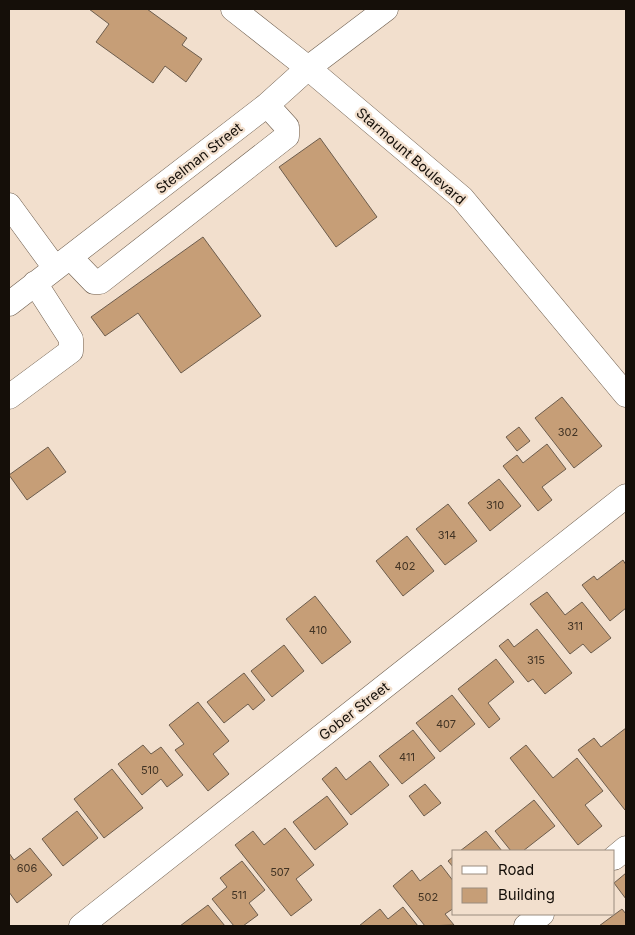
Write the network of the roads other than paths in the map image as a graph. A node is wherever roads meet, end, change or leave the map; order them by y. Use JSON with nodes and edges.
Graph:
{"nodes":[{"id":1,"x":233,"y":9,"type":"edge"},
{"id":2,"x":386,"y":9,"type":"edge"},
{"id":3,"x":308,"y":68,"type":"junction"},
{"id":4,"x":267,"y":104,"type":"junction"},
{"id":5,"x":192,"y":163,"type":"junction"},
{"id":6,"x":215,"y":192,"type":"junction"},
{"id":7,"x":9,"y":205,"type":"edge"},
{"id":8,"x":62,"y":263,"type":"junction"},
{"id":9,"x":35,"y":283,"type":"junction"},
{"id":10,"x":9,"y":304,"type":"edge"},
{"id":11,"x":626,"y":395,"type":"edge"},
{"id":12,"x":9,"y":397,"type":"edge"},
{"id":13,"x":626,"y":496,"type":"edge"},
{"id":14,"x":626,"y":848,"type":"edge"},
{"id":15,"x":615,"y":857,"type":"edge"},
{"id":16,"x":541,"y":915,"type":"edge"},
{"id":17,"x":81,"y":926,"type":"edge"},
{"id":18,"x":526,"y":926,"type":"edge"}],
"edges":[{"from":1,"to":3,"type":"street","name":"Starmount Boulevard"},
{"from":2,"to":3,"type":"street","name":"Steelman Street"},
{"from":3,"to":4,"type":"street","name":"Steelman Street"},
{"from":3,"to":11,"type":"street","name":"Starmount Boulevard"},
{"from":4,"to":5,"type":"street","name":"Steelman Street"},
{"from":4,"to":6,"type":"street"},
{"from":5,"to":6,"type":"street"},
{"from":5,"to":8,"type":"street","name":"Steelman Street"},
{"from":6,"to":8,"type":"street"},
{"from":7,"to":8,"type":"street"},
{"from":8,"to":9,"type":"street","name":"Steelman Street"},
{"from":9,"to":10,"type":"street","name":"Steelman Street"},
{"from":9,"to":12,"type":"street"},
{"from":13,"to":17,"type":"street","name":"Gober Street"},
{"from":14,"to":15,"type":"street"},
{"from":16,"to":18,"type":"street"}]}
